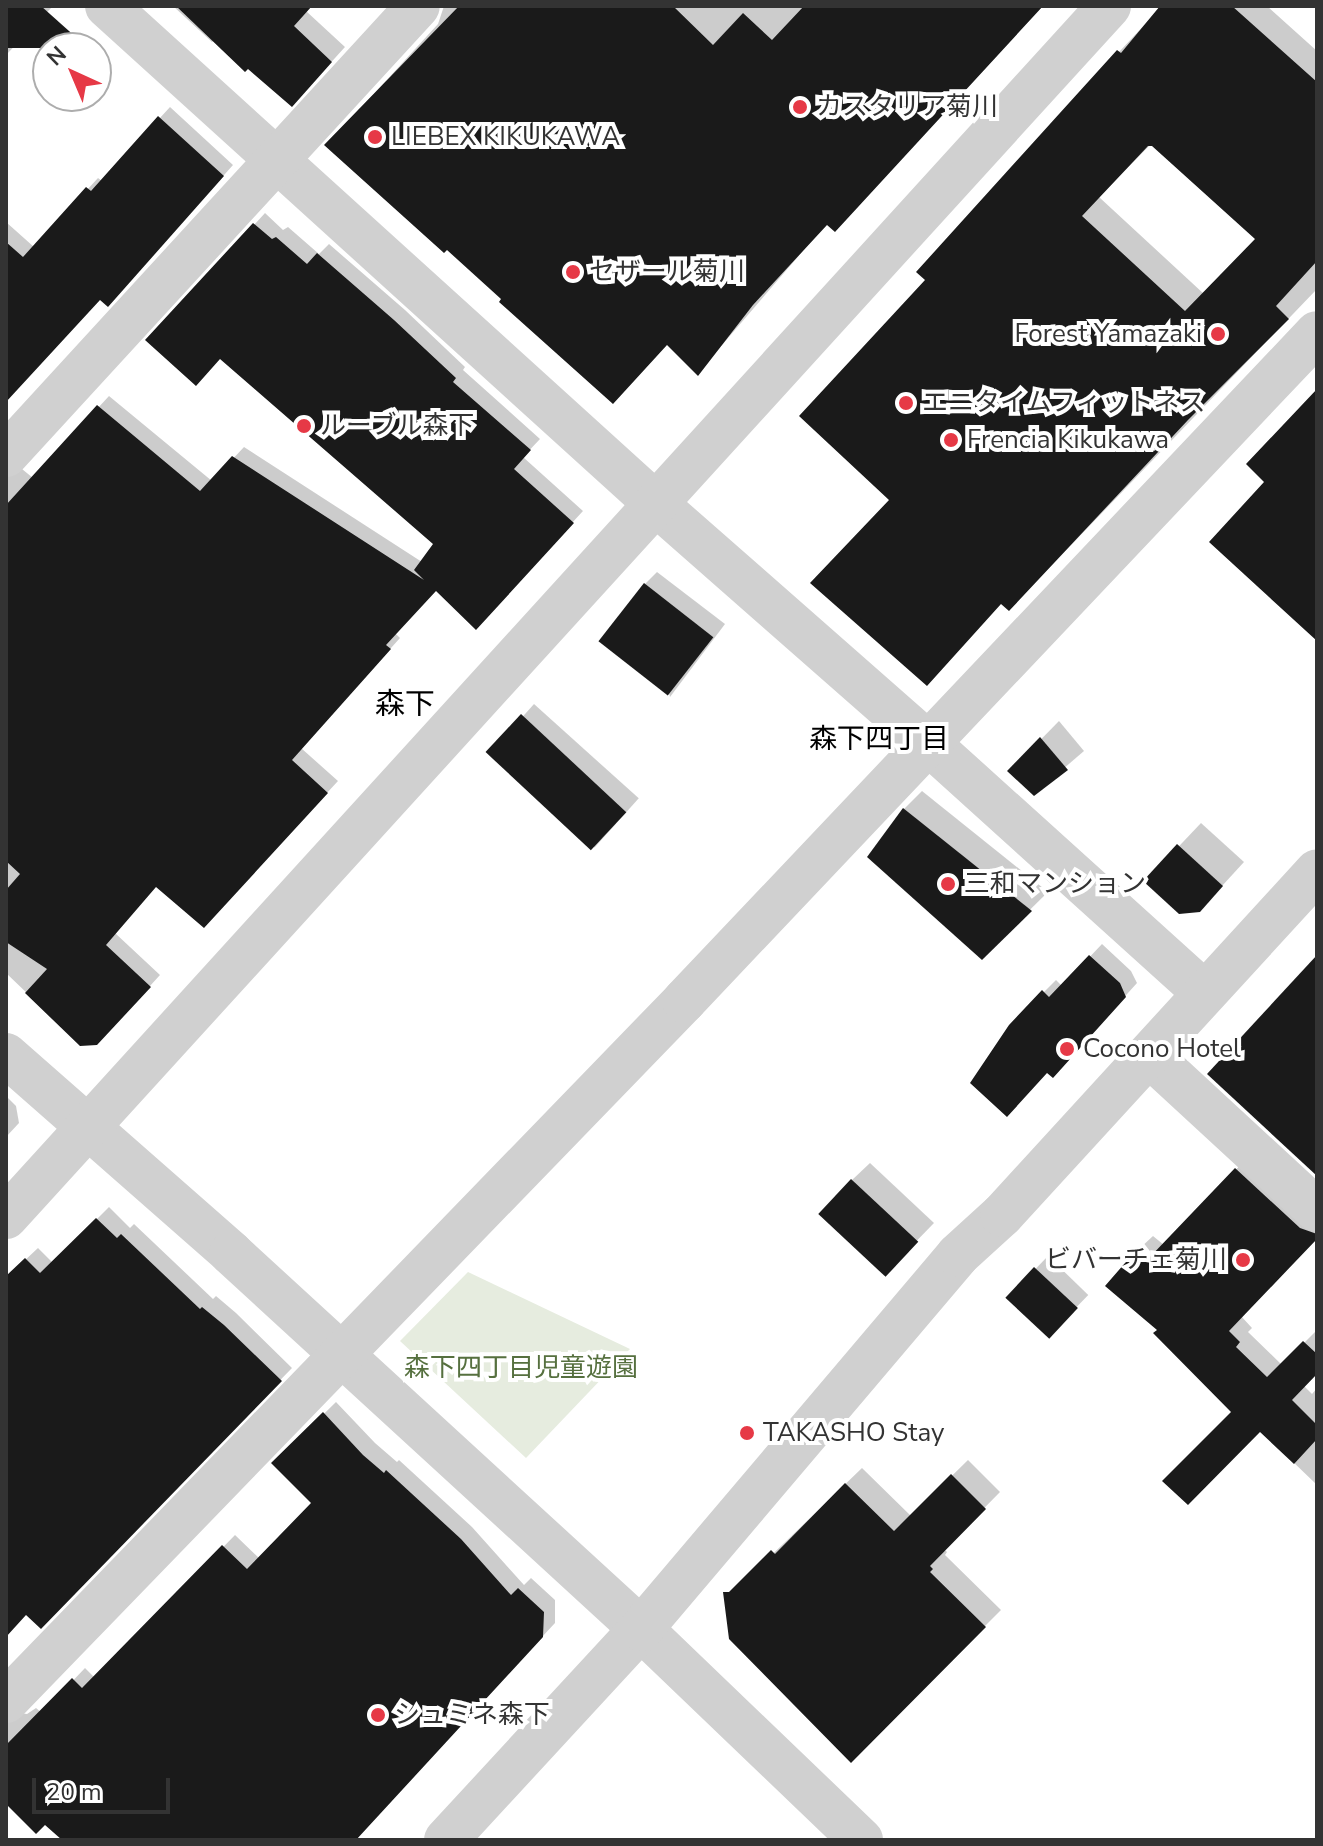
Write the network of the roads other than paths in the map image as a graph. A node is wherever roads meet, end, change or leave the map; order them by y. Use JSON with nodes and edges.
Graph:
{"nodes":[{"id":1,"x":107,"y":6,"type":"edge"},
{"id":2,"x":418,"y":6,"type":"edge"},
{"id":3,"x":1109,"y":6,"type":"edge"},
{"id":4,"x":277,"y":161,"type":"junction"},
{"id":5,"x":1317,"y":333,"type":"edge"},
{"id":6,"x":6,"y":455,"type":"edge"},
{"id":7,"x":656,"y":504,"type":"junction"},
{"id":8,"x":928,"y":743,"type":"junction"},
{"id":9,"x":1317,"y":871,"type":"edge"},
{"id":10,"x":1204,"y":992,"type":"junction"},
{"id":11,"x":6,"y":1055,"type":"edge"},
{"id":12,"x":1150,"y":1056,"type":"junction"},
{"id":13,"x":90,"y":1128,"type":"junction"},
{"id":14,"x":1317,"y":1210,"type":"edge"},
{"id":15,"x":6,"y":1217,"type":"edge"},
{"id":16,"x":338,"y":1355,"type":"junction"},
{"id":17,"x":641,"y":1629,"type":"junction"},
{"id":18,"x":6,"y":1701,"type":"edge"},
{"id":19,"x":446,"y":1840,"type":"edge"},
{"id":20,"x":861,"y":1840,"type":"edge"}],
"edges":[{"from":1,"to":4,"type":"street"},
{"from":2,"to":4,"type":"street"},
{"from":3,"to":7,"type":"street"},
{"from":4,"to":6,"type":"street"},
{"from":4,"to":7,"type":"street"},
{"from":5,"to":8,"type":"street"},
{"from":7,"to":8,"type":"street"},
{"from":7,"to":13,"type":"street"},
{"from":8,"to":10,"type":"street"},
{"from":8,"to":16,"type":"street"},
{"from":9,"to":10,"type":"street"},
{"from":10,"to":12,"type":"street"},
{"from":11,"to":13,"type":"street"},
{"from":12,"to":14,"type":"street"},
{"from":12,"to":17,"type":"street"},
{"from":13,"to":15,"type":"street"},
{"from":13,"to":16,"type":"street"},
{"from":16,"to":17,"type":"street"},
{"from":16,"to":18,"type":"street"},
{"from":17,"to":19,"type":"street"},
{"from":17,"to":20,"type":"street"}]}
